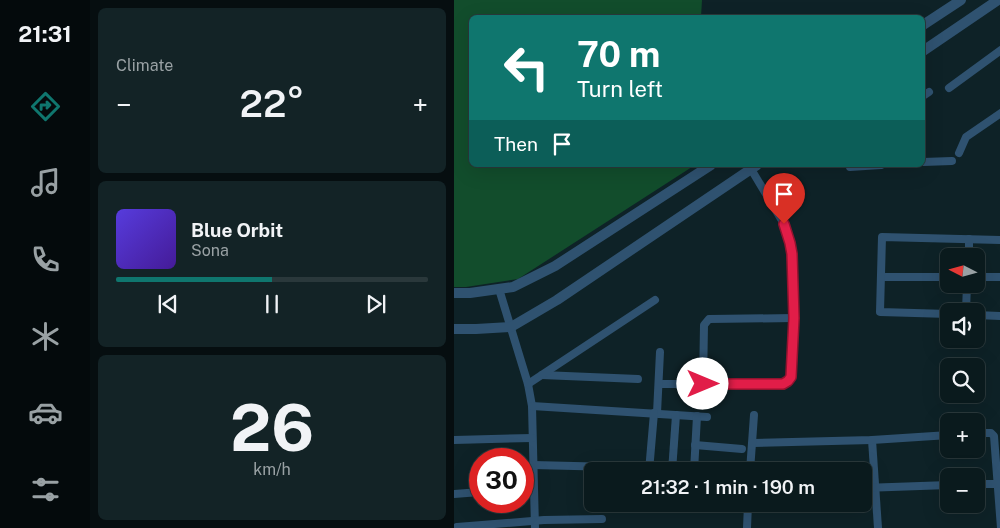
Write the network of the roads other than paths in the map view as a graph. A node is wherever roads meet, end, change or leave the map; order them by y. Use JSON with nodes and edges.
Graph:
{"nodes":[{"id":1,"x":961,"y":0,"type":"edge"},
{"id":2,"x":998,"y":2,"type":"edge"},
{"id":3,"x":925,"y":24,"type":"edge"},
{"id":4,"x":925,"y":50,"type":"edge"},
{"id":5,"x":1000,"y":50,"type":"edge"},
{"id":6,"x":949,"y":88,"type":"dead end"},
{"id":7,"x":1000,"y":113,"type":"edge"},
{"id":8,"x":959,"y":152,"type":"dead end"},
{"id":9,"x":952,"y":161,"type":"dead end"},
{"id":10,"x":925,"y":162,"type":"edge"},
{"id":11,"x":708,"y":167,"type":"edge"},
{"id":12,"x":754,"y":167,"type":"edge"},
{"id":13,"x":969,"y":239,"type":"junction"},
{"id":14,"x":1000,"y":240,"type":"edge"},
{"id":15,"x":968,"y":248,"type":"edge"},
{"id":16,"x":881,"y":277,"type":"junction"},
{"id":17,"x":940,"y":277,"type":"edge"},
{"id":18,"x":985,"y":277,"type":"edge"},
{"id":19,"x":1000,"y":277,"type":"edge"},
{"id":20,"x":500,"y":289,"type":"junction"},
{"id":21,"x":454,"y":294,"type":"edge"},
{"id":22,"x":655,"y":300,"type":"dead end"},
{"id":23,"x":940,"y":314,"type":"edge"},
{"id":24,"x":985,"y":315,"type":"edge"},
{"id":25,"x":1000,"y":316,"type":"edge"},
{"id":26,"x":794,"y":318,"type":"junction"},
{"id":27,"x":511,"y":327,"type":"junction"},
{"id":28,"x":454,"y":329,"type":"edge"},
{"id":29,"x":660,"y":352,"type":"dead end"},
{"id":30,"x":541,"y":375,"type":"junction"},
{"id":31,"x":638,"y":379,"type":"dead end"},
{"id":32,"x":528,"y":384,"type":"junction"},
{"id":33,"x":659,"y":384,"type":"junction"},
{"id":34,"x":703,"y":384,"type":"junction"},
{"id":35,"x":532,"y":406,"type":"junction"},
{"id":36,"x":655,"y":413,"type":"junction"},
{"id":37,"x":676,"y":415,"type":"junction"},
{"id":38,"x":754,"y":415,"type":"dead end"},
{"id":39,"x":697,"y":416,"type":"junction"},
{"id":40,"x":708,"y":416,"type":"dead end"},
{"id":41,"x":985,"y":433,"type":"edge"},
{"id":42,"x":940,"y":436,"type":"edge"},
{"id":43,"x":532,"y":438,"type":"junction"},
{"id":44,"x":454,"y":440,"type":"edge"},
{"id":45,"x":872,"y":440,"type":"junction"},
{"id":46,"x":753,"y":443,"type":"junction"},
{"id":47,"x":695,"y":445,"type":"junction"},
{"id":48,"x":532,"y":448,"type":"edge"},
{"id":49,"x":742,"y":449,"type":"dead end"},
{"id":50,"x":650,"y":462,"type":"edge"},
{"id":51,"x":673,"y":462,"type":"edge"},
{"id":52,"x":694,"y":462,"type":"edge"},
{"id":53,"x":751,"y":462,"type":"edge"},
{"id":54,"x":534,"y":465,"type":"edge"},
{"id":55,"x":584,"y":466,"type":"edge"},
{"id":56,"x":985,"y":484,"type":"edge"},
{"id":57,"x":997,"y":484,"type":"junction"},
{"id":58,"x":940,"y":485,"type":"edge"},
{"id":59,"x":874,"y":488,"type":"junction"},
{"id":60,"x":534,"y":489,"type":"edge"},
{"id":61,"x":469,"y":493,"type":"edge"},
{"id":62,"x":454,"y":494,"type":"edge"},
{"id":63,"x":748,"y":512,"type":"edge"},
{"id":64,"x":602,"y":519,"type":"dead end"},
{"id":65,"x":535,"y":524,"type":"edge"},
{"id":66,"x":457,"y":527,"type":"edge"},
{"id":67,"x":747,"y":528,"type":"edge"},
{"id":68,"x":878,"y":528,"type":"edge"},
{"id":69,"x":1000,"y":528,"type":"edge"}],
"edges":[{"from":1,"to":3,"type":"street"},
{"from":2,"to":4,"type":"street"},
{"from":5,"to":6,"type":"street"},
{"from":7,"to":8,"type":"street"},
{"from":9,"to":10,"type":"street"},
{"from":11,"to":20,"type":"street"},
{"from":12,"to":26,"type":"street"},
{"from":12,"to":27,"type":"street"},
{"from":13,"to":14,"type":"street"},
{"from":13,"to":15,"type":"street"},
{"from":13,"to":16,"type":"street"},
{"from":16,"to":17,"type":"street"},
{"from":16,"to":23,"type":"street"},
{"from":18,"to":19,"type":"street"},
{"from":20,"to":21,"type":"street"},
{"from":20,"to":27,"type":"street"},
{"from":22,"to":30,"type":"street"},
{"from":24,"to":25,"type":"street"},
{"from":26,"to":34,"type":"street"},
{"from":26,"to":34,"type":"street"},
{"from":27,"to":28,"type":"street"},
{"from":27,"to":32,"type":"street"},
{"from":29,"to":33,"type":"street"},
{"from":30,"to":31,"type":"street"},
{"from":30,"to":32,"type":"street"},
{"from":32,"to":35,"type":"street"},
{"from":33,"to":34,"type":"street"},
{"from":33,"to":36,"type":"street"},
{"from":35,"to":36,"type":"street"},
{"from":35,"to":43,"type":"street"},
{"from":36,"to":37,"type":"street"},
{"from":36,"to":50,"type":"street"},
{"from":37,"to":39,"type":"street"},
{"from":37,"to":51,"type":"street"},
{"from":38,"to":46,"type":"street"},
{"from":39,"to":40,"type":"street"},
{"from":39,"to":47,"type":"street"},
{"from":41,"to":57,"type":"street"},
{"from":42,"to":45,"type":"street"},
{"from":43,"to":44,"type":"street"},
{"from":43,"to":48,"type":"street"},
{"from":45,"to":46,"type":"street"},
{"from":45,"to":59,"type":"street"},
{"from":46,"to":53,"type":"street"},
{"from":47,"to":49,"type":"street"},
{"from":47,"to":52,"type":"street"},
{"from":54,"to":55,"type":"street"},
{"from":56,"to":57,"type":"street"},
{"from":57,"to":69,"type":"street"},
{"from":58,"to":59,"type":"street"},
{"from":59,"to":68,"type":"street"},
{"from":60,"to":65,"type":"street"},
{"from":61,"to":62,"type":"street"},
{"from":63,"to":67,"type":"street"},
{"from":64,"to":65,"type":"street"},
{"from":65,"to":66,"type":"street"}]}
